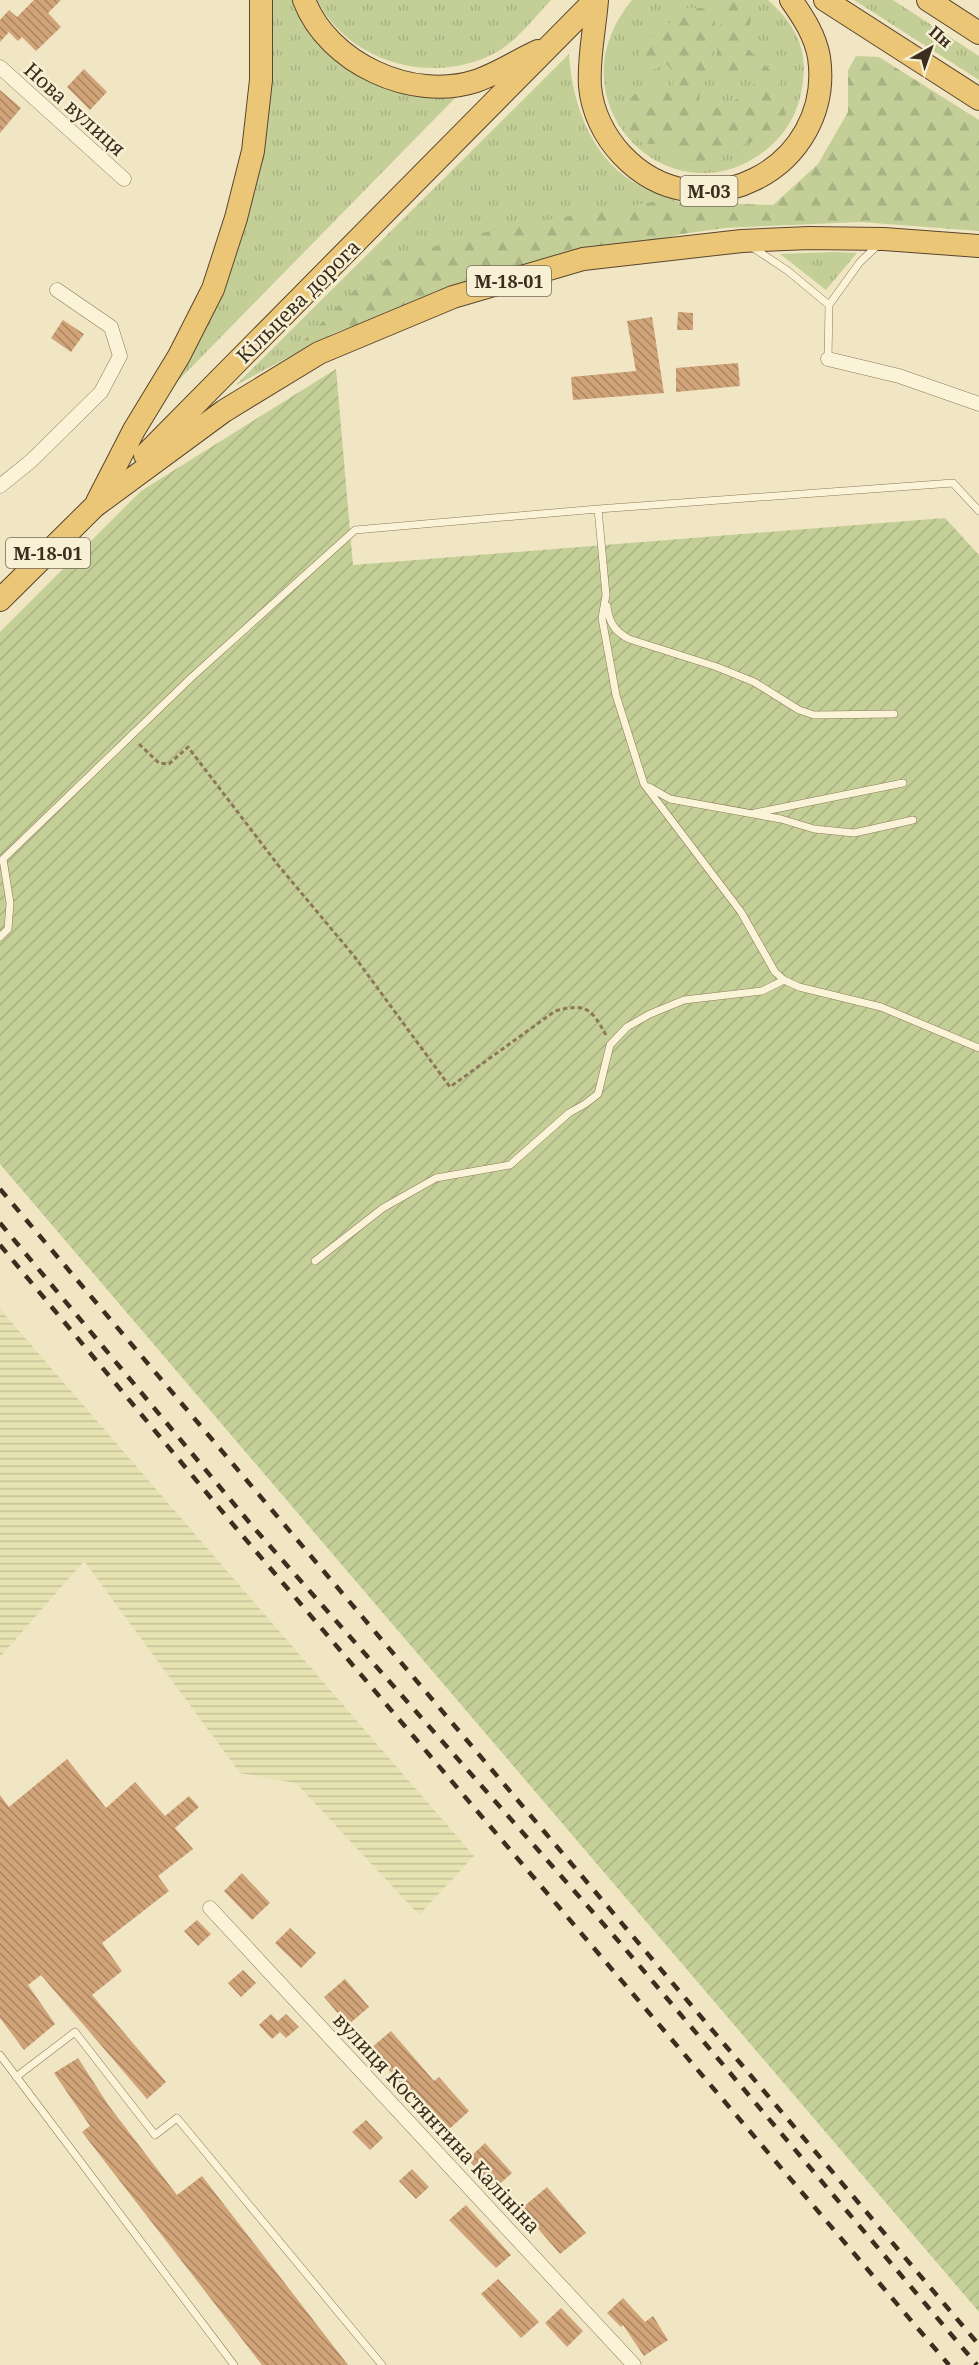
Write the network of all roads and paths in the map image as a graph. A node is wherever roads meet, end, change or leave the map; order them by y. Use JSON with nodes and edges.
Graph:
{"nodes":[{"id":1,"x":261,"y":0,"type":"edge"},
{"id":2,"x":304,"y":0,"type":"edge"},
{"id":3,"x":596,"y":0,"type":"edge"},
{"id":4,"x":791,"y":0,"type":"edge"},
{"id":5,"x":825,"y":0,"type":"edge"},
{"id":6,"x":928,"y":0,"type":"edge"},
{"id":7,"x":979,"y":33,"type":"edge"},
{"id":8,"x":553,"y":43,"type":"junction"},
{"id":9,"x":0,"y":67,"type":"edge"},
{"id":10,"x":979,"y":99,"type":"edge"},
{"id":11,"x":124,"y":179,"type":"dead end"},
{"id":12,"x":884,"y":239,"type":"junction"},
{"id":13,"x":742,"y":242,"type":"junction"},
{"id":14,"x":979,"y":246,"type":"edge"},
{"id":15,"x":57,"y":290,"type":"dead end"},
{"id":16,"x":829,"y":305,"type":"junction"},
{"id":17,"x":828,"y":359,"type":"joint"},
{"id":18,"x":979,"y":404,"type":"edge"},
{"id":19,"x":0,"y":486,"type":"edge"},
{"id":20,"x":95,"y":506,"type":"junction"},
{"id":21,"x":598,"y":509,"type":"junction"},
{"id":22,"x":979,"y":511,"type":"edge"},
{"id":23,"x":606,"y":595,"type":"junction"},
{"id":24,"x":0,"y":600,"type":"edge"},
{"id":25,"x":894,"y":714,"type":"dead end"},
{"id":26,"x":132,"y":736,"type":"junction"},
{"id":27,"x":903,"y":783,"type":"dead end"},
{"id":28,"x":644,"y":784,"type":"junction"},
{"id":29,"x":752,"y":814,"type":"junction"},
{"id":30,"x":913,"y":820,"type":"dead end"},
{"id":31,"x":0,"y":937,"type":"edge"},
{"id":32,"x":784,"y":980,"type":"junction"},
{"id":33,"x":610,"y":1045,"type":"junction"},
{"id":34,"x":979,"y":1048,"type":"edge"},
{"id":35,"x":315,"y":1261,"type":"dead end"},
{"id":36,"x":210,"y":1908,"type":"dead end"},
{"id":37,"x":0,"y":2055,"type":"edge"},
{"id":38,"x":16,"y":2077,"type":"junction"},
{"id":39,"x":234,"y":2365,"type":"edge"},
{"id":40,"x":382,"y":2365,"type":"edge"},
{"id":41,"x":634,"y":2365,"type":"edge"}],
"edges":[{"from":1,"to":20,"type":"highway","number":"М-18-01"},
{"from":2,"to":8,"type":"highway"},
{"from":3,"to":4,"type":"highway","number":"М-03"},
{"from":3,"to":8,"type":"highway","name":"Кільцева дорога","number":"М-18-01"},
{"from":5,"to":10,"type":"highway"},
{"from":6,"to":7,"type":"highway"},
{"from":8,"to":20,"type":"highway","name":"Кільцева дорога","number":"М-18-01"},
{"from":9,"to":11,"type":"street","name":"Нова вулиця"},
{"from":12,"to":13,"type":"highway","number":"М-18-01"},
{"from":12,"to":14,"type":"highway","number":"М-18-01"},
{"from":12,"to":16,"type":"lane"},
{"from":13,"to":16,"type":"lane"},
{"from":13,"to":20,"type":"highway","number":"М-18-01"},
{"from":15,"to":19,"type":"street"},
{"from":16,"to":17,"type":"lane"},
{"from":17,"to":18,"type":"street"},
{"from":20,"to":24,"type":"highway","name":"Кільцева дорога","number":"М-18-01"},
{"from":21,"to":22,"type":"lane"},
{"from":21,"to":23,"type":"lane"},
{"from":21,"to":26,"type":"lane"},
{"from":23,"to":25,"type":"lane"},
{"from":23,"to":28,"type":"lane"},
{"from":26,"to":31,"type":"lane"},
{"from":26,"to":33,"type":"path"},
{"from":27,"to":29,"type":"lane"},
{"from":28,"to":29,"type":"lane"},
{"from":28,"to":32,"type":"lane"},
{"from":29,"to":30,"type":"lane"},
{"from":32,"to":33,"type":"lane"},
{"from":32,"to":34,"type":"lane"},
{"from":33,"to":35,"type":"lane"},
{"from":36,"to":41,"type":"street","name":"вулиця Костянтина Калініна"},
{"from":37,"to":38,"type":"lane"},
{"from":38,"to":39,"type":"lane"},
{"from":38,"to":40,"type":"lane"}]}
